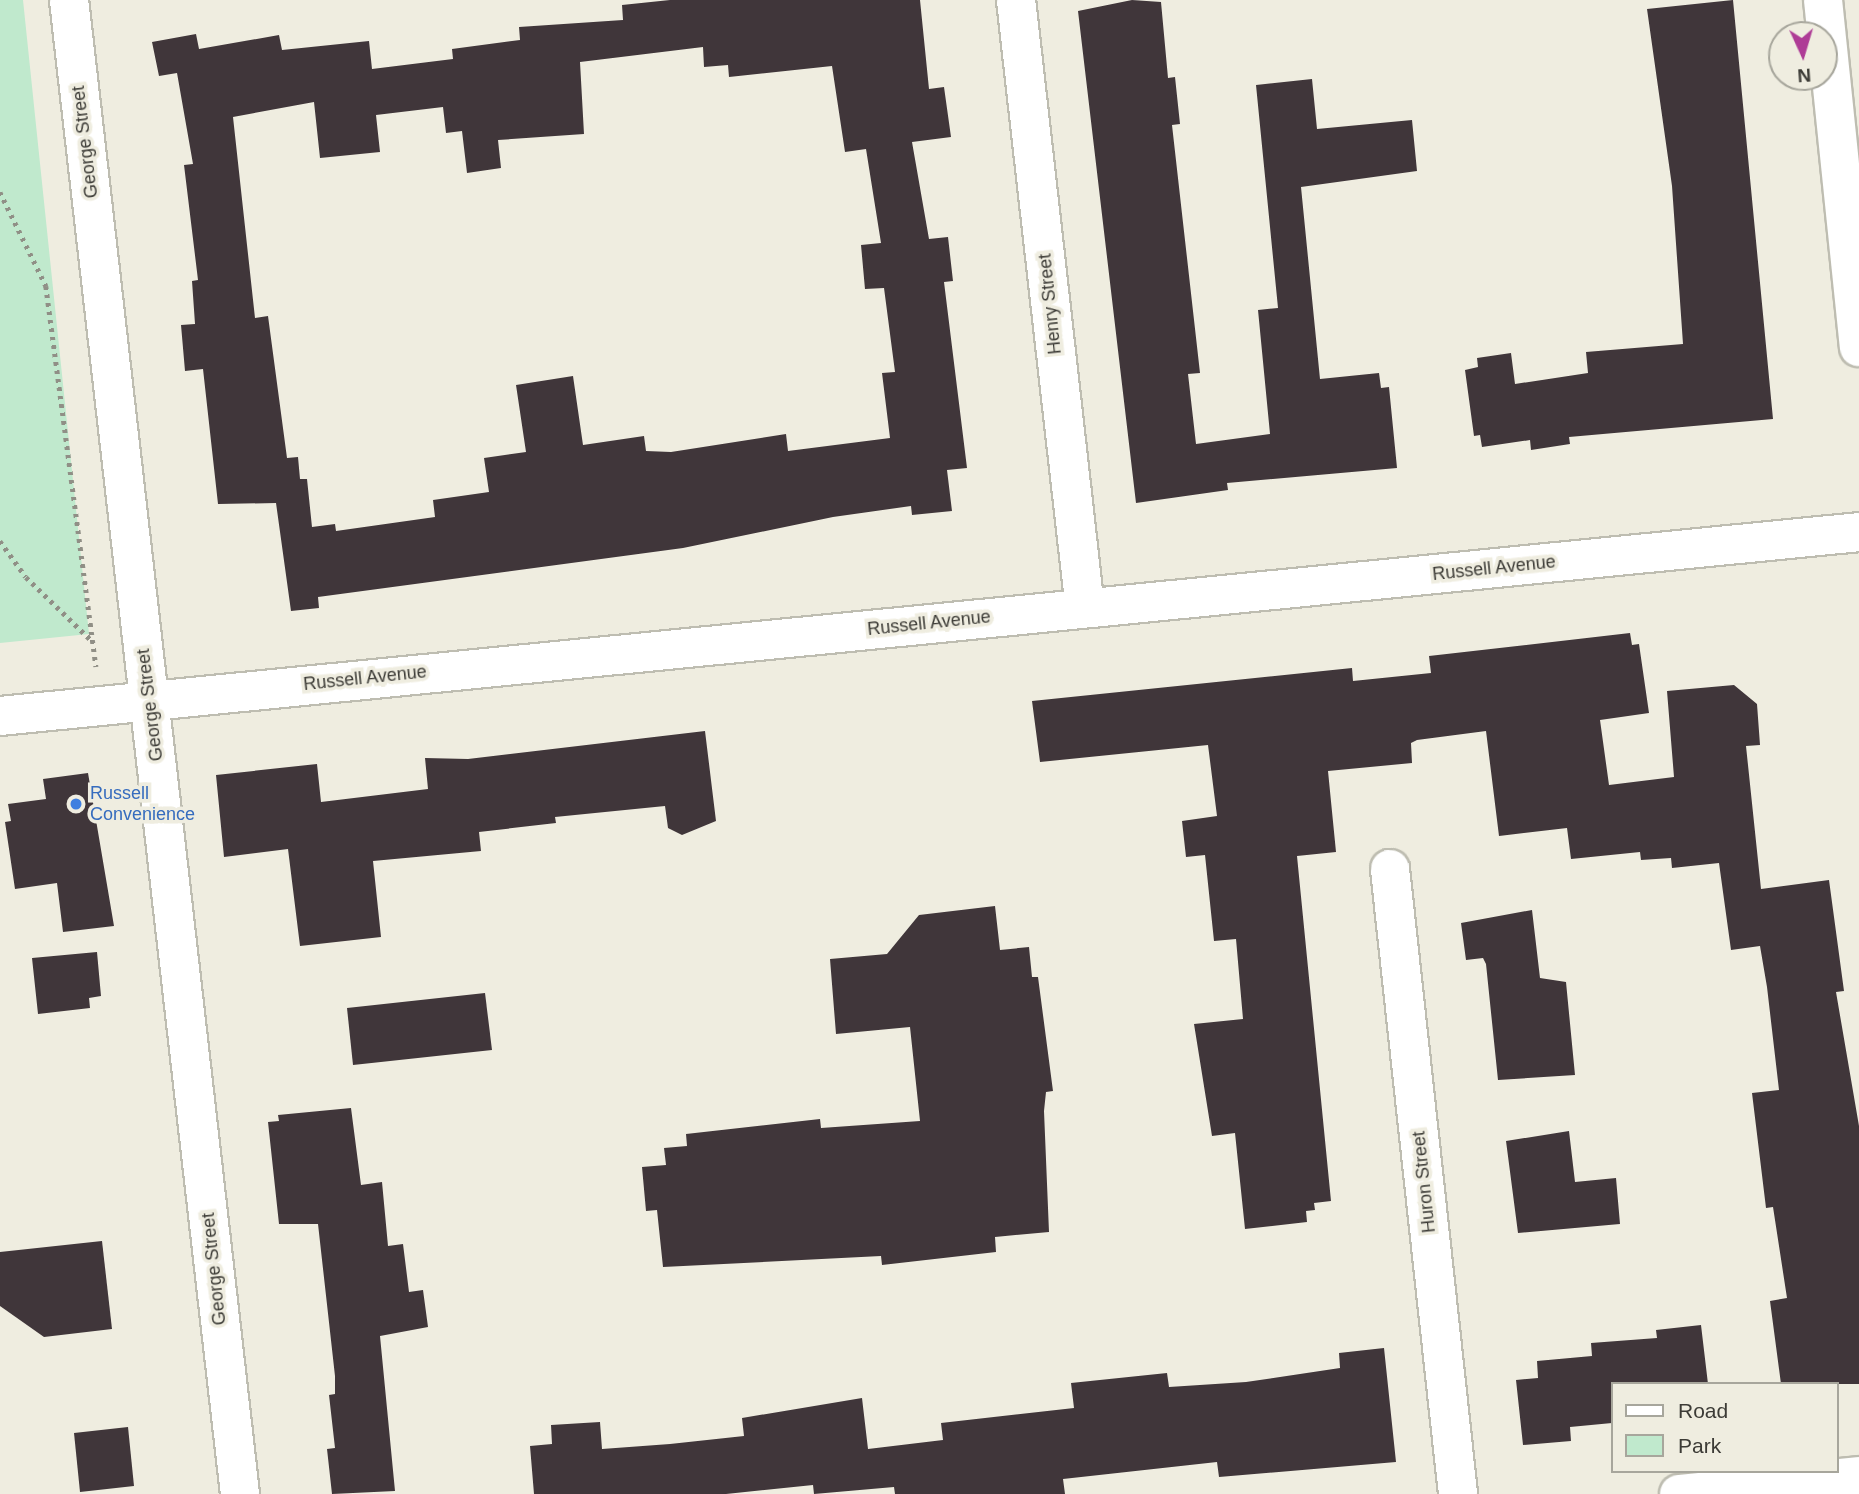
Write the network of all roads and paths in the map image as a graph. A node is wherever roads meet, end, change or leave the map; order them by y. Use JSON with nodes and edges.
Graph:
{"nodes":[{"id":1,"x":69,"y":0,"type":"edge"},
{"id":2,"x":1016,"y":0,"type":"edge"},
{"id":3,"x":1823,"y":0,"type":"edge"},
{"id":4,"x":0,"y":192,"type":"edge"},
{"id":5,"x":1859,"y":346,"type":"edge"},
{"id":6,"x":1859,"y":532,"type":"edge"},
{"id":7,"x":0,"y":541,"type":"edge"},
{"id":8,"x":1085,"y":608,"type":"junction"},
{"id":9,"x":93,"y":642,"type":"junction"},
{"id":10,"x":149,"y":699,"type":"junction"},
{"id":11,"x":100,"y":705,"type":"junction"},
{"id":12,"x":0,"y":716,"type":"edge"},
{"id":13,"x":1390,"y":869,"type":"dead end"},
{"id":14,"x":1859,"y":1476,"type":"edge"},
{"id":15,"x":240,"y":1494,"type":"edge"},
{"id":16,"x":1458,"y":1494,"type":"edge"},
{"id":17,"x":1679,"y":1494,"type":"edge"}],
"edges":[{"from":1,"to":10,"type":"street","name":"George Street"},
{"from":2,"to":8,"type":"street","name":"Henry Street"},
{"from":3,"to":5,"type":"street"},
{"from":4,"to":9,"type":"path"},
{"from":6,"to":8,"type":"street","name":"Russell Avenue"},
{"from":7,"to":9,"type":"path"},
{"from":8,"to":10,"type":"street","name":"Russell Avenue"},
{"from":9,"to":11,"type":"path"},
{"from":10,"to":11,"type":"street","name":"Russell Avenue"},
{"from":10,"to":15,"type":"street","name":"George Street"},
{"from":11,"to":12,"type":"street","name":"Russell Avenue"},
{"from":13,"to":16,"type":"street","name":"Huron Street"},
{"from":14,"to":17,"type":"street"}]}
